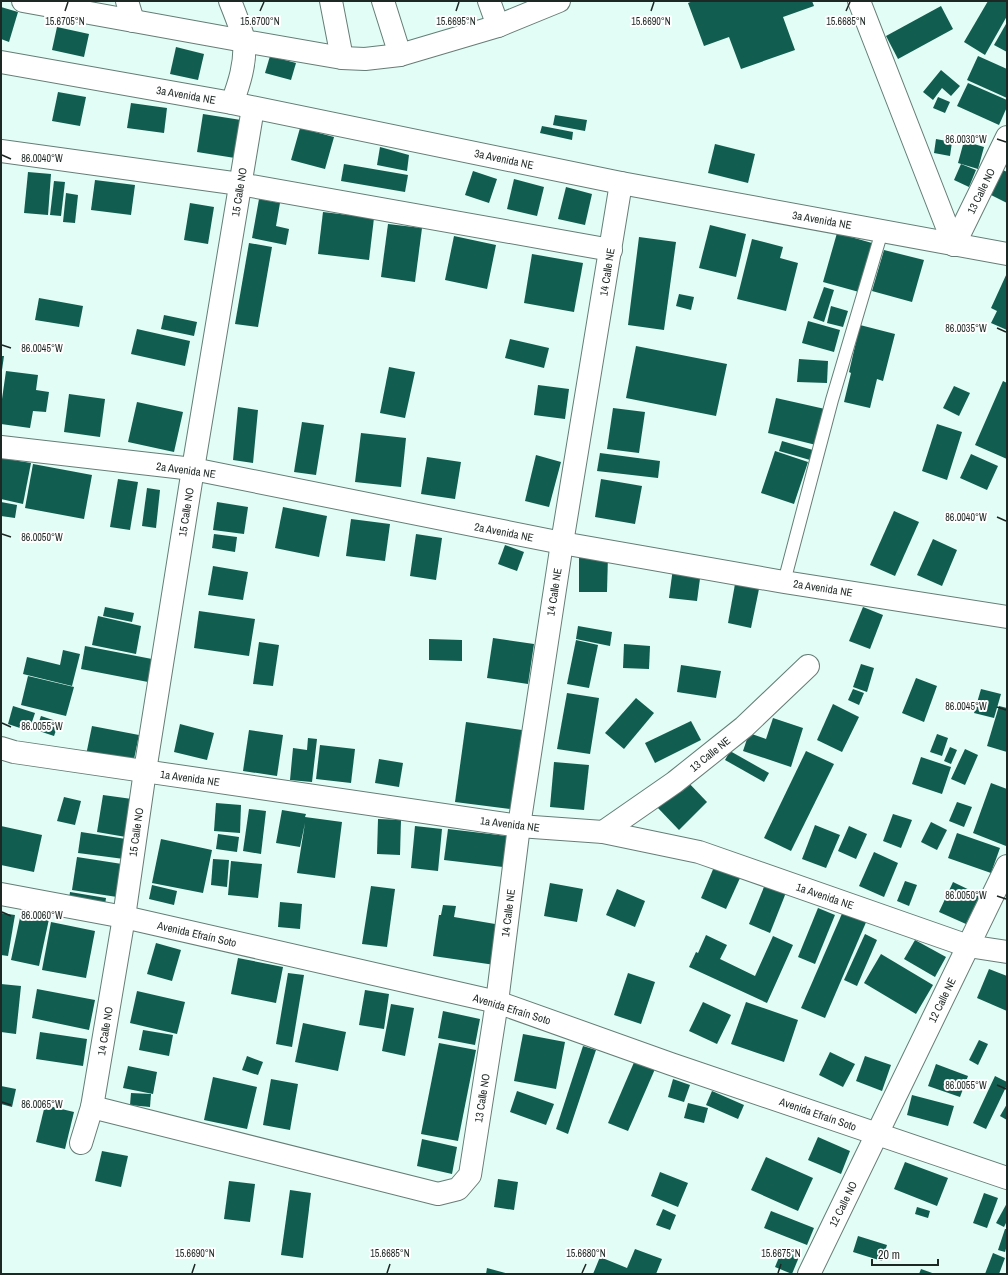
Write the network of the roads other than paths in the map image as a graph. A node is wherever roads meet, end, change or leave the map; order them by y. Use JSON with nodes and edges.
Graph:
{"nodes":[{"id":1,"x":23,"y":1,"type":"edge"},
{"id":2,"x":230,"y":1,"type":"edge"},
{"id":3,"x":331,"y":1,"type":"edge"},
{"id":4,"x":383,"y":1,"type":"edge"},
{"id":5,"x":489,"y":1,"type":"edge"},
{"id":6,"x":558,"y":1,"type":"edge"},
{"id":7,"x":859,"y":1,"type":"edge"},
{"id":8,"x":130,"y":11,"type":"edge"},
{"id":9,"x":498,"y":26,"type":"junction"},
{"id":10,"x":244,"y":41,"type":"junction"},
{"id":11,"x":400,"y":55,"type":"junction"},
{"id":12,"x":342,"y":58,"type":"junction"},
{"id":13,"x":1,"y":62,"type":"edge"},
{"id":14,"x":232,"y":103,"type":"junction"},
{"id":15,"x":253,"y":108,"type":"junction"},
{"id":16,"x":1007,"y":137,"type":"edge"},
{"id":17,"x":1,"y":151,"type":"edge"},
{"id":18,"x":621,"y":183,"type":"junction"},
{"id":19,"x":240,"y":184,"type":"junction"},
{"id":20,"x":882,"y":231,"type":"junction"},
{"id":21,"x":954,"y":245,"type":"junction"},
{"id":22,"x":611,"y":250,"type":"junction"},
{"id":23,"x":1007,"y":254,"type":"edge"},
{"id":24,"x":1,"y":447,"type":"edge"},
{"id":25,"x":193,"y":469,"type":"junction"},
{"id":26,"x":562,"y":543,"type":"junction"},
{"id":27,"x":784,"y":582,"type":"junction"},
{"id":28,"x":1007,"y":617,"type":"edge"},
{"id":29,"x":808,"y":666,"type":"dead end"},
{"id":30,"x":1,"y":748,"type":"edge"},
{"id":31,"x":145,"y":771,"type":"junction"},
{"id":32,"x":519,"y":826,"type":"junction"},
{"id":33,"x":603,"y":832,"type":"junction"},
{"id":34,"x":1007,"y":866,"type":"edge"},
{"id":35,"x":1,"y":894,"type":"edge"},
{"id":36,"x":124,"y":917,"type":"junction"},
{"id":37,"x":968,"y":946,"type":"junction"},
{"id":38,"x":1007,"y":952,"type":"edge"},
{"id":39,"x":497,"y":1002,"type":"junction"},
{"id":40,"x":92,"y":1107,"type":"junction"},
{"id":41,"x":877,"y":1134,"type":"junction"},
{"id":42,"x":81,"y":1143,"type":"dead end"},
{"id":43,"x":1007,"y":1178,"type":"edge"},
{"id":44,"x":809,"y":1274,"type":"edge"}],
"edges":[{"from":1,"to":8,"type":"street"},
{"from":2,"to":10,"type":"street"},
{"from":3,"to":12,"type":"street"},
{"from":4,"to":11,"type":"street"},
{"from":5,"to":9,"type":"street"},
{"from":6,"to":9,"type":"street"},
{"from":7,"to":21,"type":"street"},
{"from":8,"to":10,"type":"street"},
{"from":9,"to":11,"type":"street"},
{"from":10,"to":12,"type":"street"},
{"from":10,"to":14,"type":"street"},
{"from":11,"to":12,"type":"street"},
{"from":13,"to":14,"type":"street","name":"3a Avenida NE"},
{"from":14,"to":15,"type":"street","name":"3a Avenida NE"},
{"from":15,"to":18,"type":"street","name":"3a Avenida NE"},
{"from":15,"to":19,"type":"street","name":"15 Calle NO"},
{"from":16,"to":21,"type":"street","name":"13 Calle NO"},
{"from":17,"to":19,"type":"street"},
{"from":18,"to":20,"type":"street","name":"3a Avenida NE"},
{"from":18,"to":22,"type":"street","name":"14 Calle NE"},
{"from":19,"to":22,"type":"street"},
{"from":19,"to":25,"type":"street","name":"15 Calle NO"},
{"from":20,"to":21,"type":"street","name":"3a Avenida NE"},
{"from":20,"to":27,"type":"lane"},
{"from":21,"to":23,"type":"street","name":"3a Avenida NE"},
{"from":22,"to":26,"type":"street","name":"14 Calle NE"},
{"from":24,"to":25,"type":"street","name":"2a Avenida NE"},
{"from":25,"to":26,"type":"street","name":"2a Avenida NE"},
{"from":25,"to":31,"type":"street","name":"15 Calle NO"},
{"from":26,"to":27,"type":"street","name":"2a Avenida NE"},
{"from":26,"to":32,"type":"street","name":"14 Calle NE"},
{"from":27,"to":28,"type":"street","name":"2a Avenida NE"},
{"from":29,"to":33,"type":"street","name":"13 Calle NE"},
{"from":30,"to":31,"type":"street","name":"1a Avenida NE"},
{"from":31,"to":32,"type":"street","name":"1a Avenida NE"},
{"from":31,"to":36,"type":"street","name":"15 Calle NO"},
{"from":32,"to":33,"type":"street","name":"1a Avenida NE"},
{"from":32,"to":39,"type":"street","name":"14 Calle NE"},
{"from":33,"to":37,"type":"street","name":"1a Avenida NE"},
{"from":34,"to":37,"type":"street","name":"12 Calle NE"},
{"from":35,"to":36,"type":"street","name":"Avenida Efraín Soto"},
{"from":36,"to":39,"type":"street","name":"Avenida Efraín Soto"},
{"from":36,"to":40,"type":"street","name":"14 Calle NO"},
{"from":37,"to":38,"type":"street","name":"1a Avenida NE"},
{"from":37,"to":41,"type":"street","name":"12 Calle NE"},
{"from":39,"to":40,"type":"street","name":"13 Calle NO"},
{"from":39,"to":41,"type":"street","name":"Avenida Efraín Soto"},
{"from":40,"to":42,"type":"street","name":"14 Calle NO"},
{"from":41,"to":43,"type":"street","name":"Avenida Efraín Soto"},
{"from":41,"to":44,"type":"street","name":"12 Calle NO"}]}
